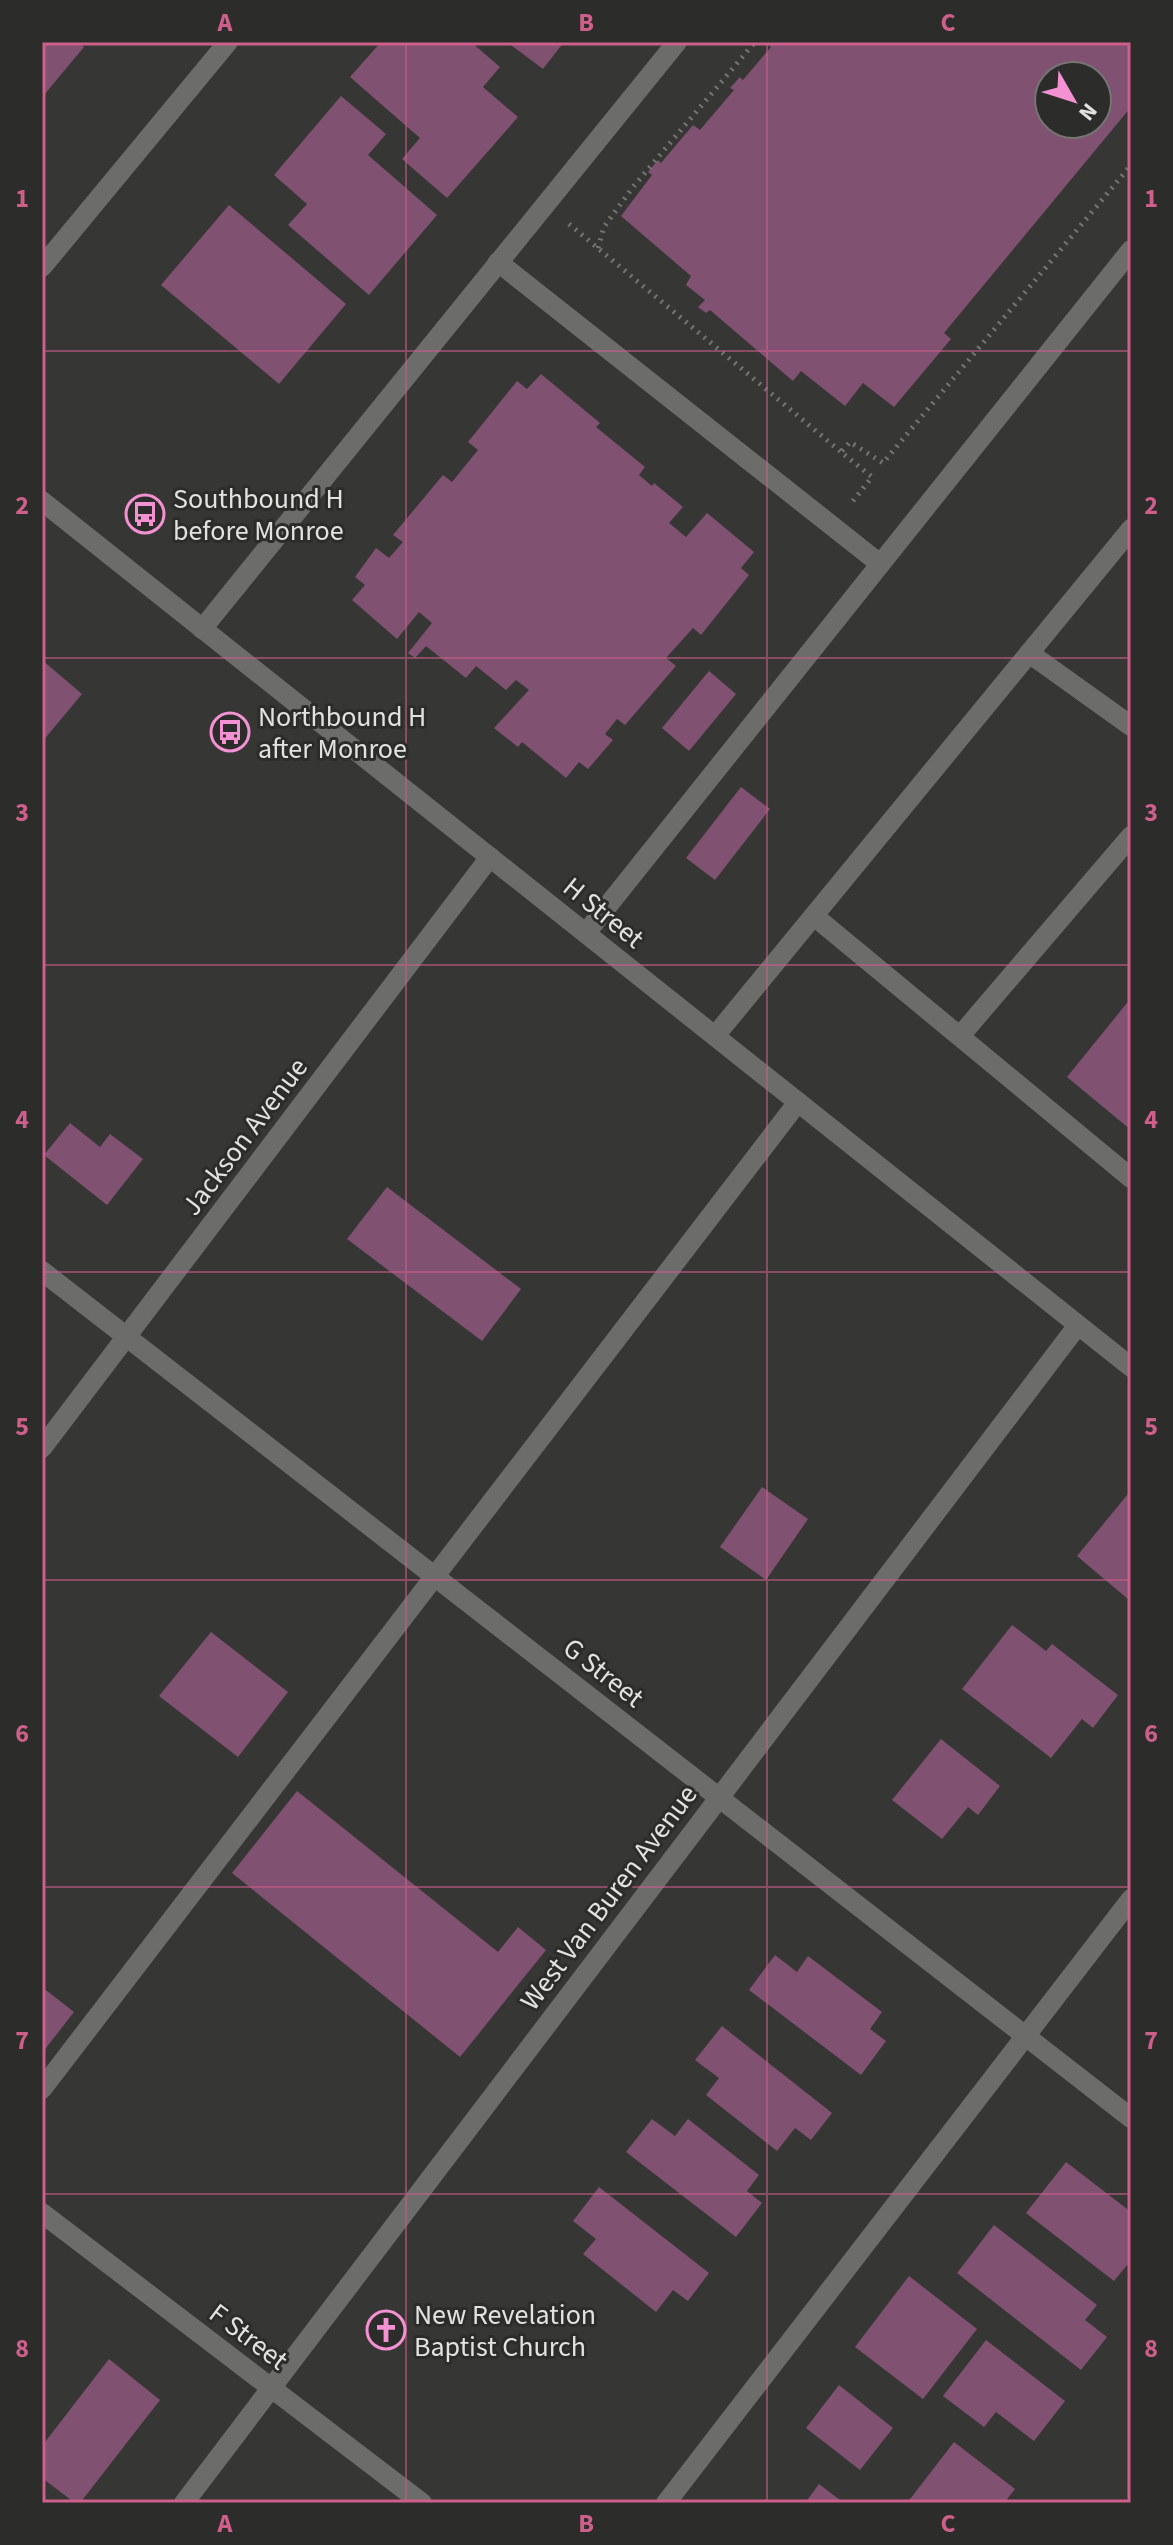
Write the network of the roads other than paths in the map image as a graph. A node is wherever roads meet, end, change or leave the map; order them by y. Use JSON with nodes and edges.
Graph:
{"nodes":[{"id":1,"x":228,"y":42,"type":"edge"},
{"id":2,"x":677,"y":42,"type":"edge"},
{"id":3,"x":1131,"y":250,"type":"edge"},
{"id":4,"x":498,"y":262,"type":"junction"},
{"id":5,"x":42,"y":267,"type":"edge"},
{"id":6,"x":42,"y":501,"type":"edge"},
{"id":7,"x":1131,"y":529,"type":"edge"},
{"id":8,"x":879,"y":563,"type":"junction"},
{"id":9,"x":202,"y":629,"type":"junction"},
{"id":10,"x":1029,"y":653,"type":"junction"},
{"id":11,"x":1131,"y":726,"type":"edge"},
{"id":12,"x":1131,"y":836,"type":"edge"},
{"id":13,"x":490,"y":857,"type":"junction"},
{"id":14,"x":814,"y":916,"type":"junction"},
{"id":15,"x":586,"y":933,"type":"junction"},
{"id":16,"x":715,"y":1036,"type":"junction"},
{"id":17,"x":960,"y":1036,"type":"junction"},
{"id":18,"x":798,"y":1102,"type":"junction"},
{"id":19,"x":1131,"y":1178,"type":"edge"},
{"id":20,"x":42,"y":1271,"type":"edge"},
{"id":21,"x":1078,"y":1325,"type":"junction"},
{"id":22,"x":127,"y":1336,"type":"junction"},
{"id":23,"x":1131,"y":1367,"type":"edge"},
{"id":24,"x":42,"y":1448,"type":"edge"},
{"id":25,"x":435,"y":1576,"type":"junction"},
{"id":26,"x":719,"y":1797,"type":"junction"},
{"id":27,"x":1131,"y":1899,"type":"edge"},
{"id":28,"x":1025,"y":2036,"type":"junction"},
{"id":29,"x":42,"y":2089,"type":"edge"},
{"id":30,"x":1131,"y":2118,"type":"edge"},
{"id":31,"x":42,"y":2213,"type":"edge"},
{"id":32,"x":271,"y":2388,"type":"junction"},
{"id":33,"x":184,"y":2503,"type":"edge"},
{"id":34,"x":422,"y":2503,"type":"edge"},
{"id":35,"x":666,"y":2503,"type":"edge"}],
"edges":[{"from":1,"to":5,"type":"street"},
{"from":2,"to":4,"type":"street"},
{"from":3,"to":8,"type":"street"},
{"from":4,"to":8,"type":"street"},
{"from":4,"to":9,"type":"street"},
{"from":6,"to":9,"type":"street","name":"H Street"},
{"from":7,"to":10,"type":"street"},
{"from":8,"to":15,"type":"street"},
{"from":9,"to":13,"type":"street","name":"H Street"},
{"from":10,"to":11,"type":"street"},
{"from":10,"to":14,"type":"street"},
{"from":12,"to":17,"type":"street"},
{"from":13,"to":15,"type":"street","name":"H Street"},
{"from":13,"to":22,"type":"street","name":"Jackson Avenue"},
{"from":14,"to":16,"type":"street"},
{"from":14,"to":17,"type":"street"},
{"from":15,"to":16,"type":"street","name":"H Street"},
{"from":16,"to":18,"type":"street","name":"H Street"},
{"from":17,"to":19,"type":"street"},
{"from":18,"to":21,"type":"street","name":"H Street"},
{"from":18,"to":25,"type":"street"},
{"from":20,"to":22,"type":"street","name":"G Street"},
{"from":21,"to":23,"type":"street","name":"H Street"},
{"from":21,"to":26,"type":"street","name":"West Van Buren Avenue"},
{"from":22,"to":24,"type":"street","name":"Jackson Avenue"},
{"from":22,"to":25,"type":"street","name":"G Street"},
{"from":25,"to":26,"type":"street","name":"G Street"},
{"from":25,"to":29,"type":"street"},
{"from":26,"to":28,"type":"street","name":"G Street"},
{"from":26,"to":32,"type":"street","name":"West Van Buren Avenue"},
{"from":27,"to":28,"type":"street"},
{"from":28,"to":30,"type":"street","name":"G Street"},
{"from":28,"to":35,"type":"street"},
{"from":31,"to":32,"type":"street","name":"F Street"},
{"from":32,"to":33,"type":"street","name":"West Van Buren Avenue"},
{"from":32,"to":34,"type":"street","name":"F Street"}]}
